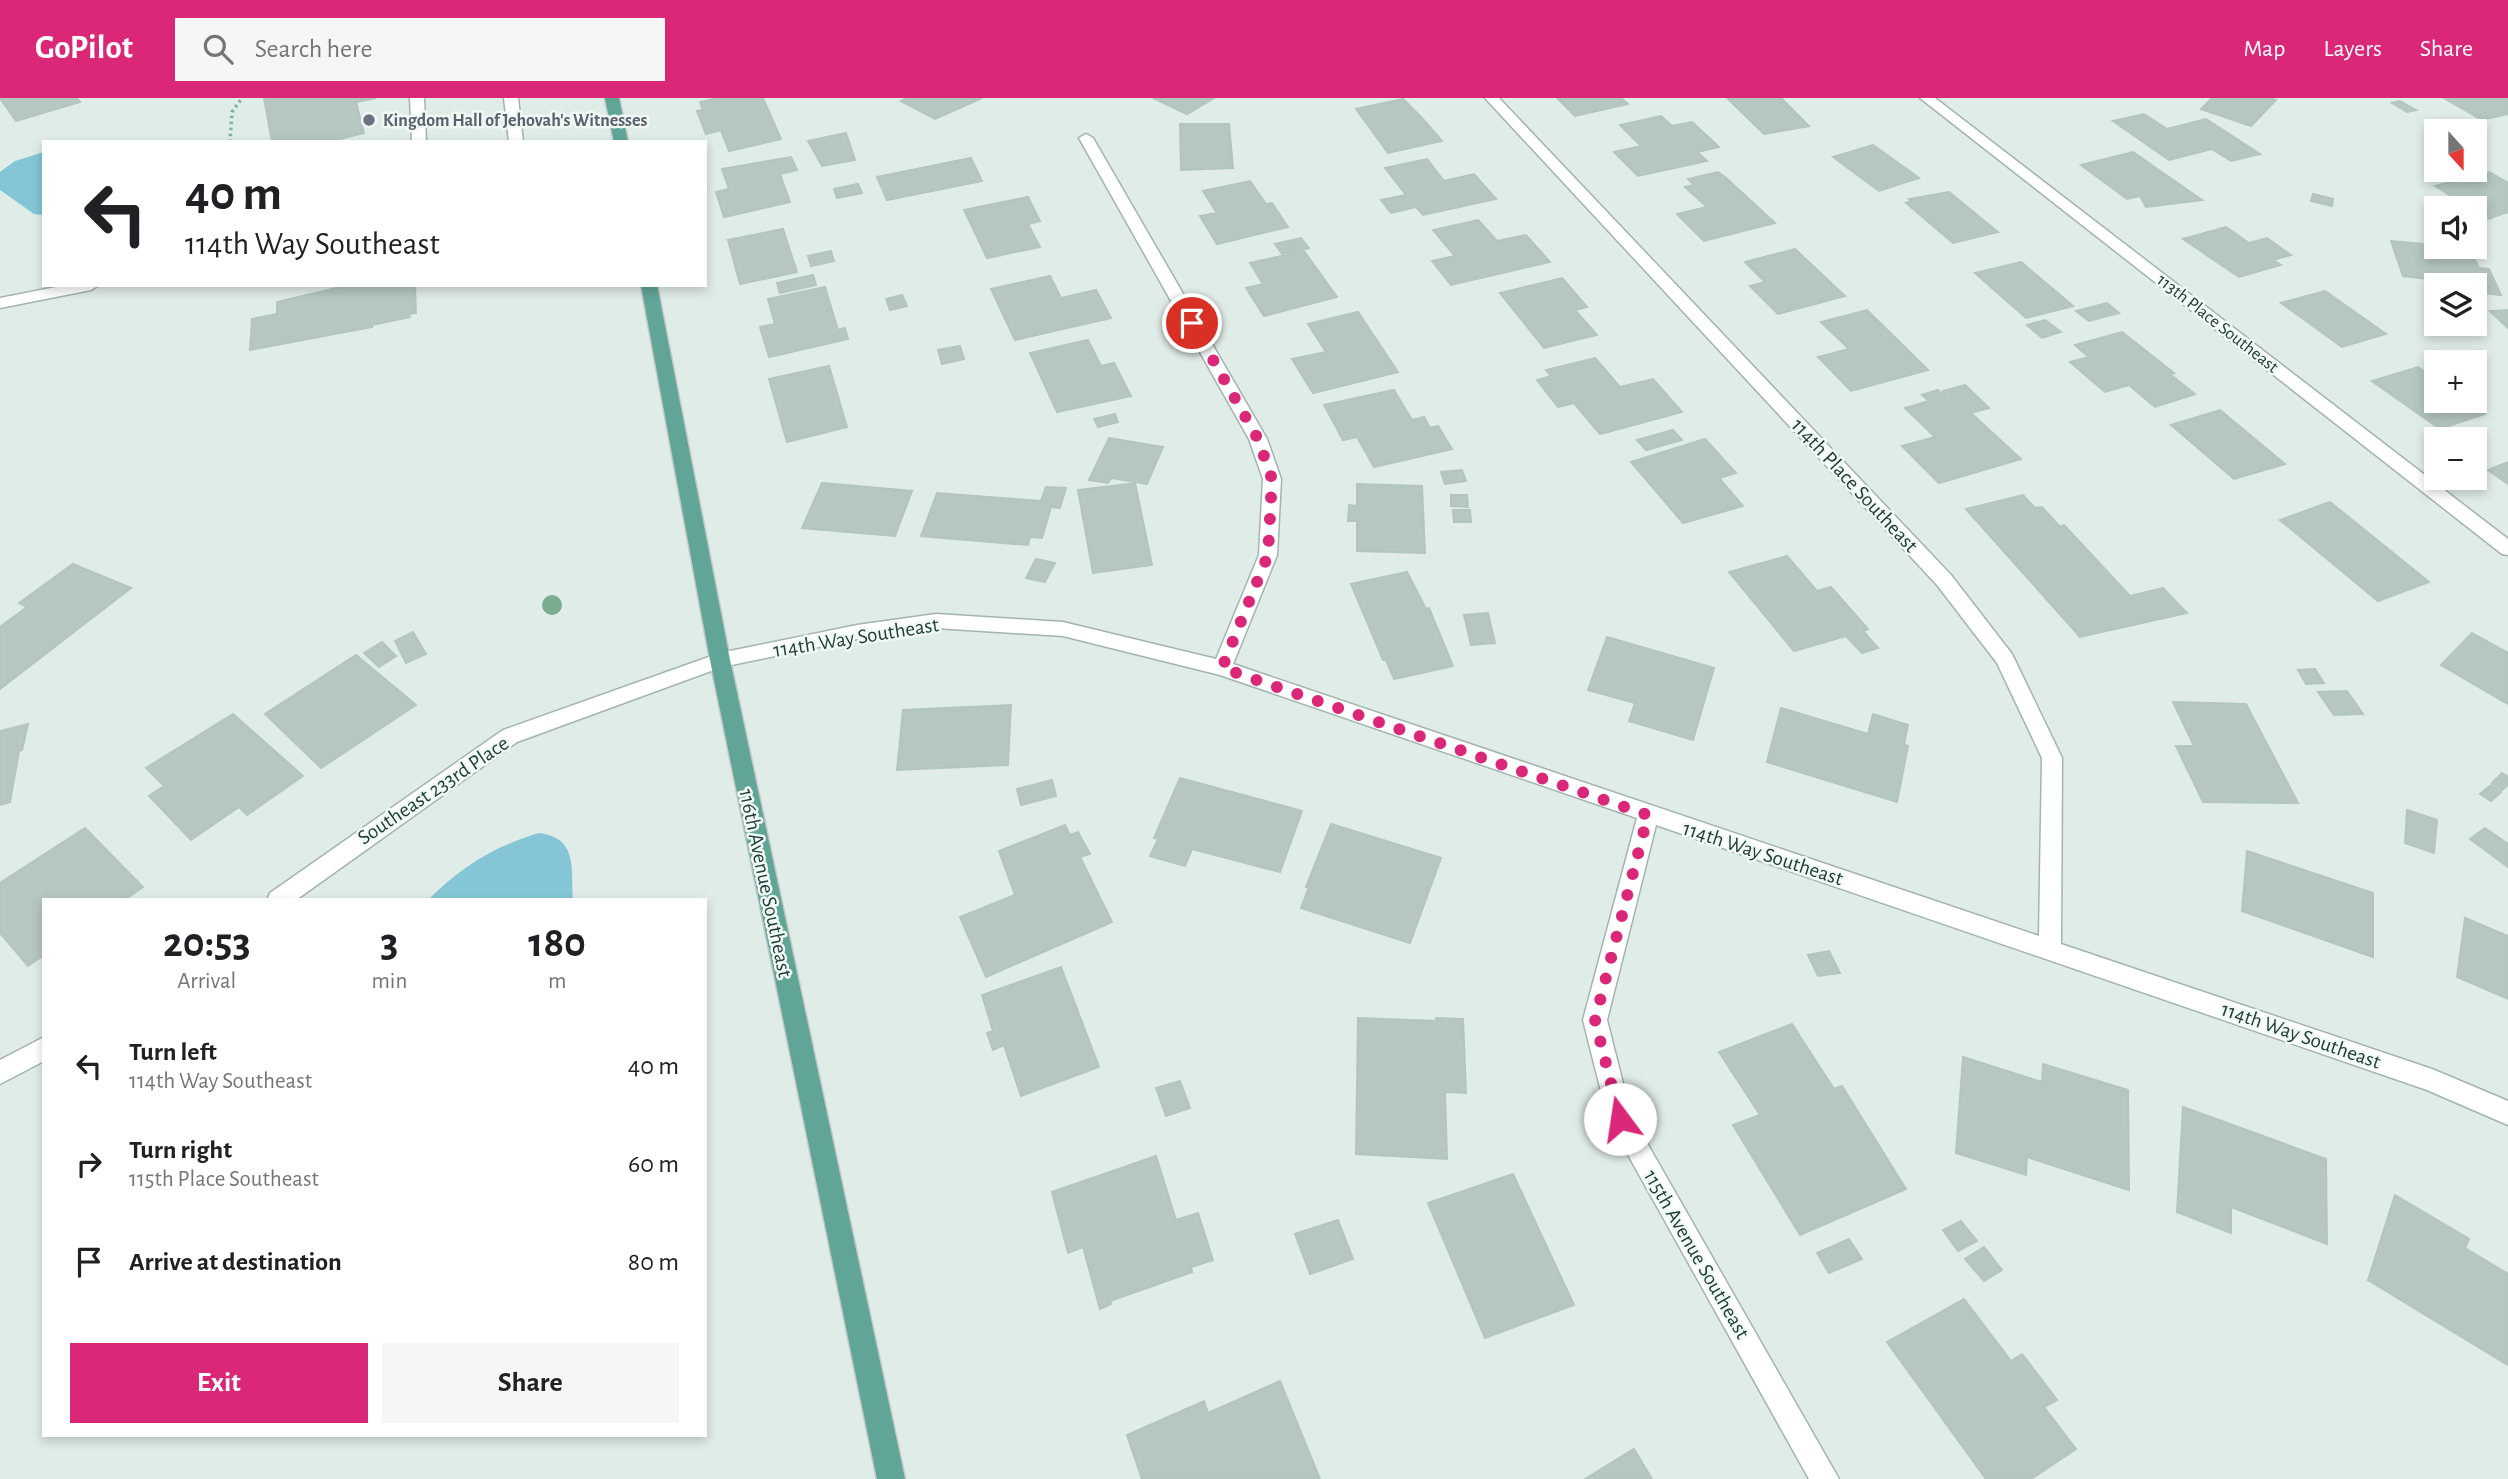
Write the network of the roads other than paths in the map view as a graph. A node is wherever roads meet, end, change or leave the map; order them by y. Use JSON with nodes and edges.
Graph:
{"nodes":[{"id":1,"x":416,"y":98,"type":"edge"},
{"id":2,"x":511,"y":98,"type":"edge"},
{"id":3,"x":612,"y":98,"type":"edge"},
{"id":4,"x":1492,"y":98,"type":"edge"},
{"id":5,"x":1927,"y":98,"type":"edge"},
{"id":6,"x":1086,"y":138,"type":"dead end"},
{"id":7,"x":419,"y":140,"type":"edge"},
{"id":8,"x":516,"y":140,"type":"edge"},
{"id":9,"x":621,"y":140,"type":"edge"},
{"id":10,"x":81,"y":287,"type":"edge"},
{"id":11,"x":649,"y":287,"type":"edge"},
{"id":12,"x":0,"y":303,"type":"edge"},
{"id":13,"x":2508,"y":549,"type":"edge"},
{"id":14,"x":720,"y":660,"type":"junction"},
{"id":15,"x":1222,"y":668,"type":"junction"},
{"id":16,"x":1648,"y":815,"type":"junction"},
{"id":17,"x":281,"y":898,"type":"edge"},
{"id":18,"x":2050,"y":949,"type":"junction"},
{"id":19,"x":42,"y":1049,"type":"edge"},
{"id":20,"x":0,"y":1073,"type":"edge"},
{"id":21,"x":2508,"y":1113,"type":"edge"},
{"id":22,"x":891,"y":1479,"type":"edge"},
{"id":23,"x":1825,"y":1479,"type":"edge"}],
"edges":[{"from":1,"to":7,"type":"street"},
{"from":2,"to":8,"type":"street"},
{"from":3,"to":9,"type":"main road"},
{"from":4,"to":18,"type":"street","name":"114th Place Southeast"},
{"from":5,"to":13,"type":"street","name":"113th Place Southeast"},
{"from":6,"to":15,"type":"street"},
{"from":10,"to":12,"type":"street"},
{"from":11,"to":14,"type":"main road","name":"116th Avenue Southeast"},
{"from":14,"to":15,"type":"street","name":"114th Way Southeast"},
{"from":14,"to":17,"type":"street","name":"Southeast 233rd Place"},
{"from":14,"to":22,"type":"main road","name":"116th Avenue Southeast"},
{"from":15,"to":16,"type":"street","name":"114th Way Southeast"},
{"from":16,"to":18,"type":"street","name":"114th Way Southeast"},
{"from":16,"to":23,"type":"street","name":"115th Avenue Southeast"},
{"from":18,"to":21,"type":"street","name":"114th Way Southeast"},
{"from":19,"to":20,"type":"street"}]}
